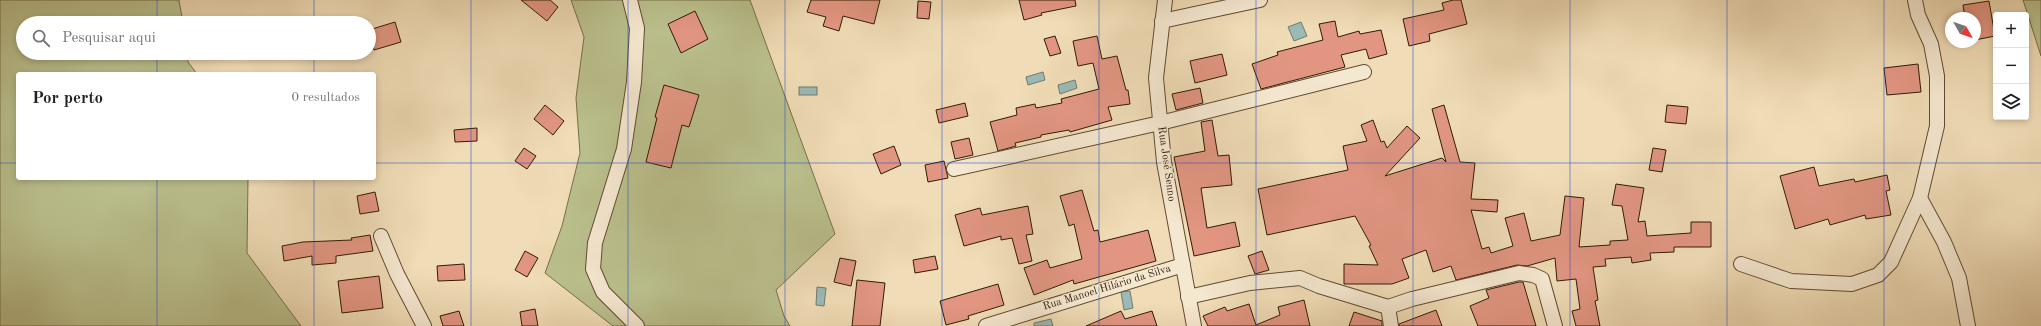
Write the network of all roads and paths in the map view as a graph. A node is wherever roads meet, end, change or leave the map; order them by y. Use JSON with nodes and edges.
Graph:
{"nodes":[{"id":1,"x":630,"y":0,"type":"edge"},
{"id":2,"x":1166,"y":0,"type":"edge"},
{"id":3,"x":1260,"y":0,"type":"edge"},
{"id":4,"x":1915,"y":0,"type":"edge"},
{"id":5,"x":1162,"y":21,"type":"junction"},
{"id":6,"x":1364,"y":72,"type":"dead end"},
{"id":7,"x":1160,"y":123,"type":"junction"},
{"id":8,"x":954,"y":169,"type":"dead end"},
{"id":9,"x":1920,"y":198,"type":"junction"},
{"id":10,"x":381,"y":236,"type":"dead end"},
{"id":11,"x":1741,"y":264,"type":"dead end"},
{"id":12,"x":1183,"y":265,"type":"junction"},
{"id":13,"x":1188,"y":297,"type":"junction"},
{"id":14,"x":1388,"y":307,"type":"junction"},
{"id":15,"x":424,"y":326,"type":"edge"},
{"id":16,"x":637,"y":326,"type":"edge"},
{"id":17,"x":986,"y":326,"type":"edge"},
{"id":18,"x":1194,"y":326,"type":"edge"},
{"id":19,"x":1391,"y":326,"type":"edge"},
{"id":20,"x":1555,"y":326,"type":"edge"},
{"id":21,"x":1968,"y":326,"type":"edge"}],
"edges":[{"from":1,"to":16,"type":"street"},
{"from":2,"to":5,"type":"street","name":"Rua José Senno"},
{"from":3,"to":5,"type":"street"},
{"from":4,"to":9,"type":"street"},
{"from":5,"to":7,"type":"street","name":"Rua José Senno"},
{"from":6,"to":7,"type":"street"},
{"from":7,"to":8,"type":"street"},
{"from":7,"to":12,"type":"street","name":"Rua José Senno"},
{"from":9,"to":11,"type":"street"},
{"from":9,"to":21,"type":"street"},
{"from":10,"to":15,"type":"street"},
{"from":12,"to":13,"type":"street","name":"Rua José Senno"},
{"from":12,"to":17,"type":"street","name":"Rua Manoel Hilário da Silva"},
{"from":13,"to":14,"type":"street"},
{"from":13,"to":18,"type":"street","name":"Rua José Senno"},
{"from":14,"to":19,"type":"street"},
{"from":14,"to":20,"type":"street"}]}
